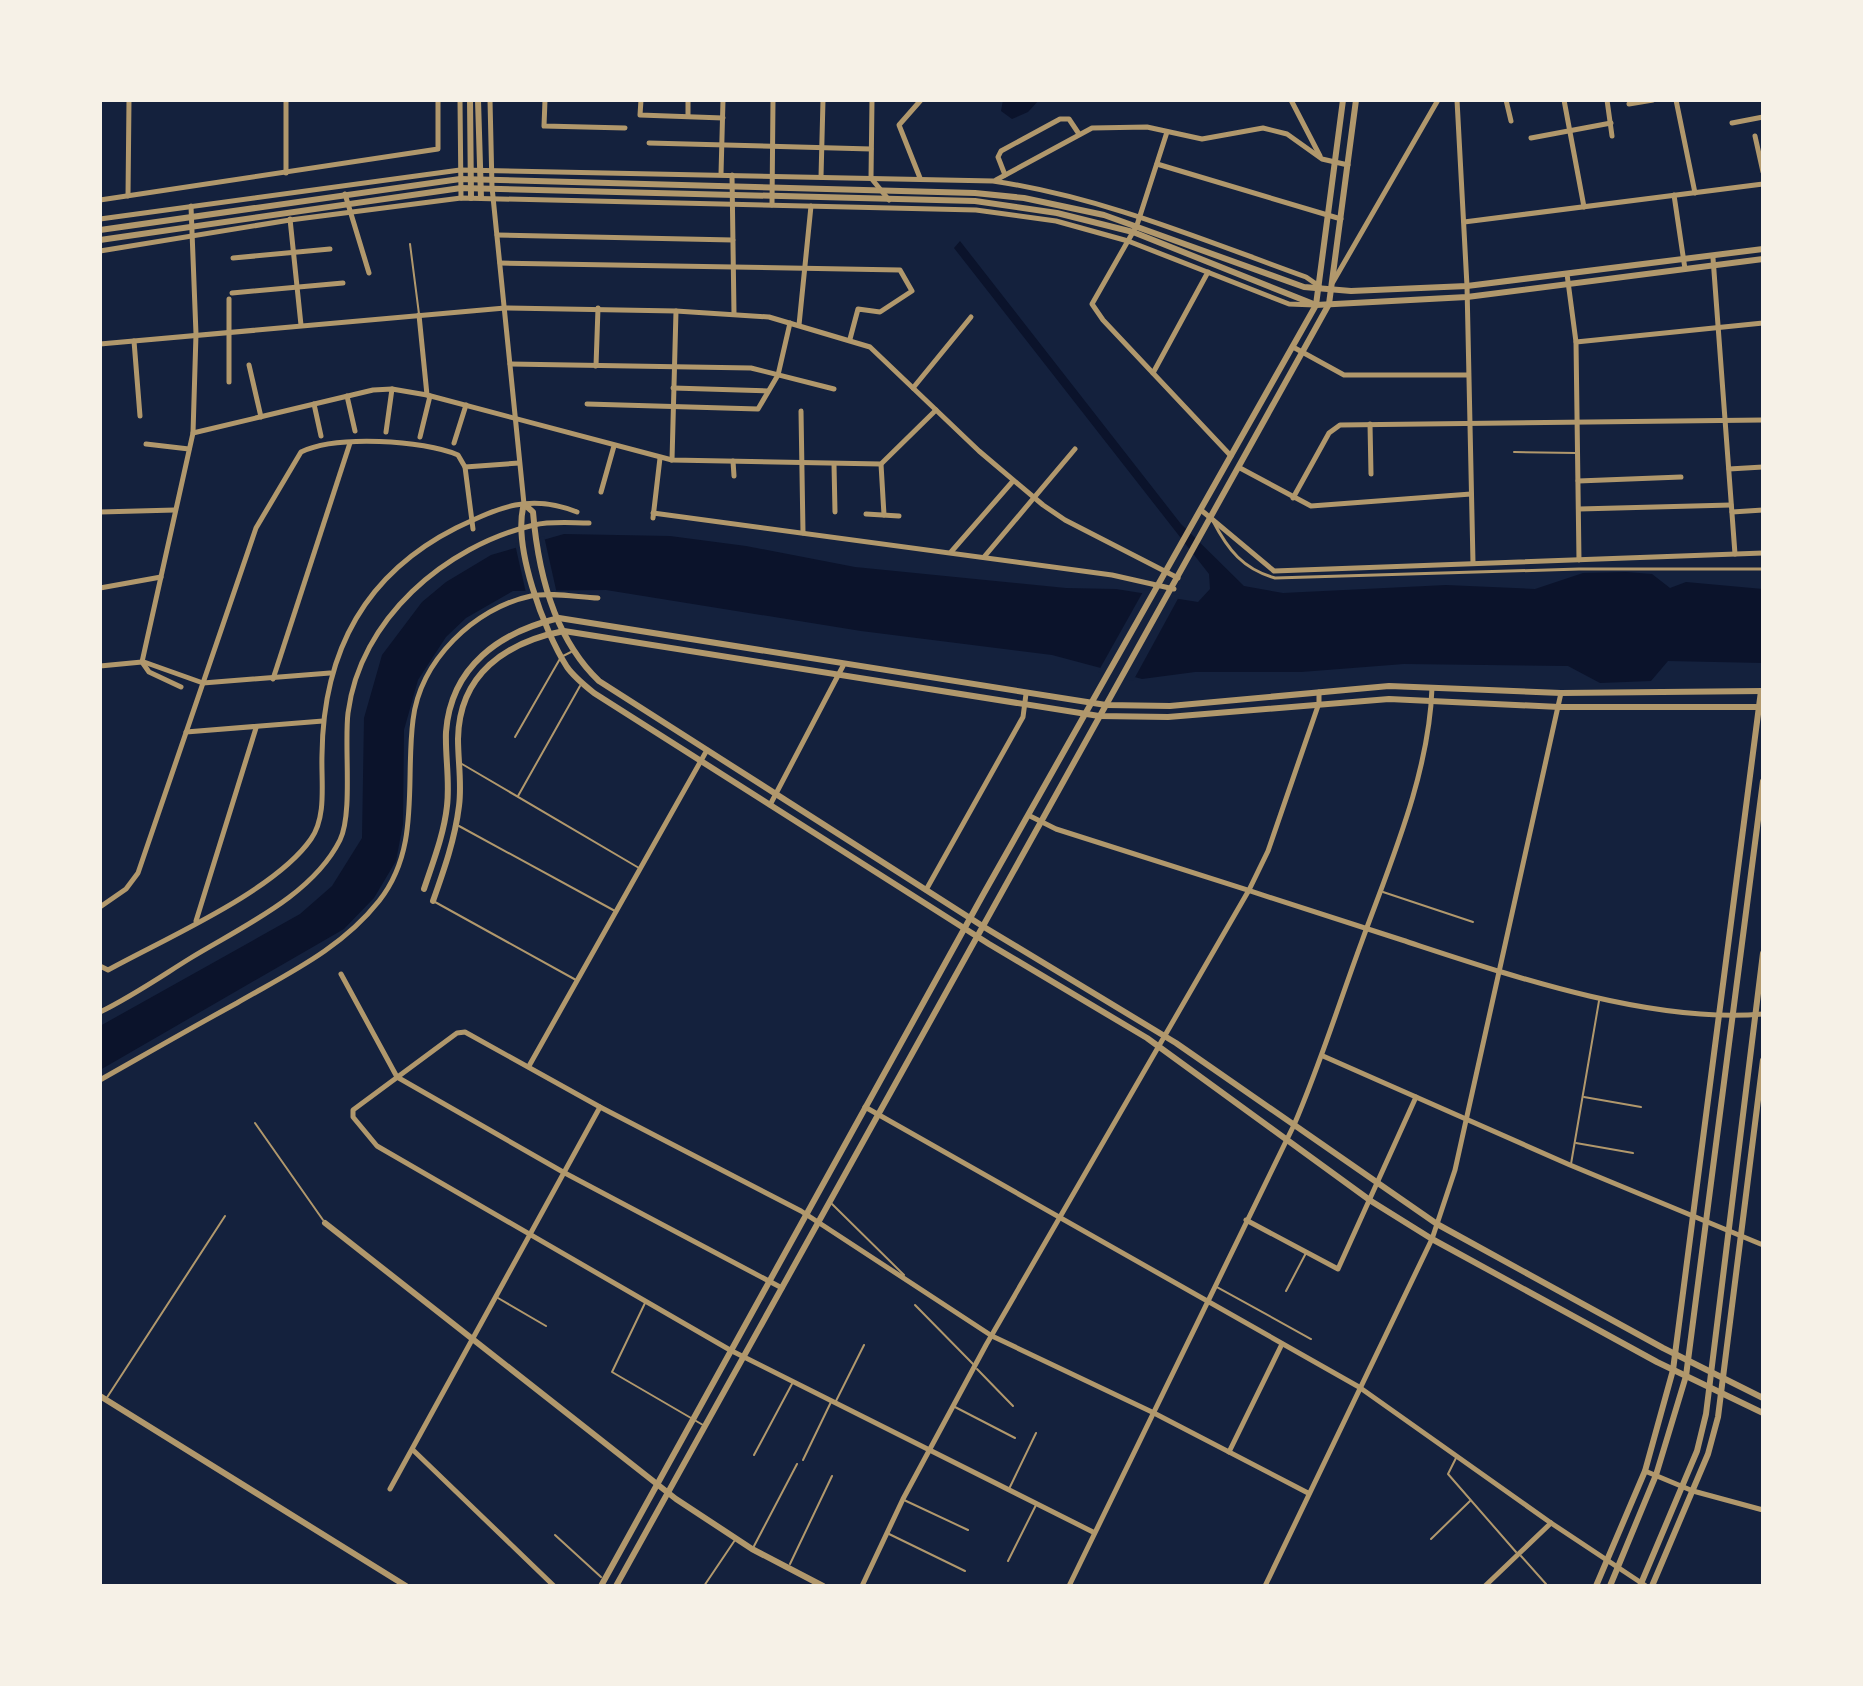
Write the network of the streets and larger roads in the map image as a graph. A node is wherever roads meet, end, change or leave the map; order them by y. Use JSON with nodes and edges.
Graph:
{"nodes":[{"id":1,"x":129,"y":100,"type":"edge"},
{"id":2,"x":286,"y":100,"type":"edge"},
{"id":3,"x":438,"y":100,"type":"edge"},
{"id":4,"x":460,"y":100,"type":"edge"},
{"id":5,"x":470,"y":100,"type":"edge"},
{"id":6,"x":478,"y":100,"type":"edge"},
{"id":7,"x":490,"y":100,"type":"edge"},
{"id":8,"x":545,"y":100,"type":"edge"},
{"id":9,"x":641,"y":100,"type":"edge"},
{"id":10,"x":688,"y":100,"type":"edge"},
{"id":11,"x":723,"y":100,"type":"edge"},
{"id":12,"x":773,"y":100,"type":"edge"},
{"id":13,"x":823,"y":100,"type":"edge"},
{"id":14,"x":872,"y":100,"type":"edge"},
{"id":15,"x":921,"y":100,"type":"edge"},
{"id":16,"x":1291,"y":100,"type":"edge"},
{"id":17,"x":1343,"y":100,"type":"edge"},
{"id":18,"x":1356,"y":100,"type":"edge"},
{"id":19,"x":1438,"y":100,"type":"edge"},
{"id":20,"x":1457,"y":100,"type":"edge"},
{"id":21,"x":1506,"y":100,"type":"edge"},
{"id":22,"x":1564,"y":100,"type":"edge"},
{"id":23,"x":1607,"y":100,"type":"edge"},
{"id":24,"x":1653,"y":100,"type":"edge"},
{"id":25,"x":1676,"y":100,"type":"edge"},
{"id":26,"x":1629,"y":104,"type":"dead end"},
{"id":27,"x":688,"y":116,"type":"junction"},
{"id":28,"x":1763,"y":117,"type":"edge"},
{"id":29,"x":723,"y":118,"type":"junction"},
{"id":30,"x":1511,"y":121,"type":"dead end"},
{"id":31,"x":1611,"y":123,"type":"junction"},
{"id":32,"x":1732,"y":123,"type":"dead end"},
{"id":33,"x":625,"y":128,"type":"dead end"},
{"id":34,"x":1570,"y":130,"type":"junction"},
{"id":35,"x":1167,"y":132,"type":"junction"},
{"id":36,"x":1079,"y":134,"type":"junction"},
{"id":37,"x":1612,"y":136,"type":"dead end"},
{"id":38,"x":1755,"y":136,"type":"dead end"},
{"id":39,"x":1531,"y":138,"type":"dead end"},
{"id":40,"x":649,"y":143,"type":"dead end"},
{"id":41,"x":722,"y":145,"type":"junction"},
{"id":42,"x":773,"y":146,"type":"junction"},
{"id":43,"x":822,"y":147,"type":"junction"},
{"id":44,"x":871,"y":149,"type":"junction"},
{"id":45,"x":1322,"y":159,"type":"junction"},
{"id":46,"x":1335,"y":163,"type":"junction"},
{"id":47,"x":1157,"y":164,"type":"junction"},
{"id":48,"x":1348,"y":165,"type":"junction"},
{"id":49,"x":470,"y":169,"type":"junction"},
{"id":50,"x":480,"y":169,"type":"junction"},
{"id":51,"x":491,"y":169,"type":"junction"},
{"id":52,"x":460,"y":170,"type":"junction"},
{"id":53,"x":1763,"y":172,"type":"edge"},
{"id":54,"x":286,"y":173,"type":"junction"},
{"id":55,"x":721,"y":174,"type":"junction"},
{"id":56,"x":732,"y":175,"type":"junction"},
{"id":57,"x":773,"y":175,"type":"junction"},
{"id":58,"x":1005,"y":175,"type":"junction"},
{"id":59,"x":821,"y":177,"type":"junction"},
{"id":60,"x":480,"y":178,"type":"junction"},
{"id":61,"x":491,"y":178,"type":"junction"},
{"id":62,"x":871,"y":178,"type":"junction"},
{"id":63,"x":920,"y":178,"type":"junction"},
{"id":64,"x":460,"y":179,"type":"junction"},
{"id":65,"x":471,"y":179,"type":"junction"},
{"id":66,"x":995,"y":181,"type":"junction"},
{"id":67,"x":1763,"y":184,"type":"edge"},
{"id":68,"x":732,"y":185,"type":"junction"},
{"id":69,"x":480,"y":187,"type":"junction"},
{"id":70,"x":492,"y":187,"type":"junction"},
{"id":71,"x":461,"y":188,"type":"junction"},
{"id":72,"x":471,"y":188,"type":"junction"},
{"id":73,"x":881,"y":189,"type":"junction"},
{"id":74,"x":344,"y":190,"type":"junction"},
{"id":75,"x":772,"y":191,"type":"junction"},
{"id":76,"x":1695,"y":193,"type":"junction"},
{"id":77,"x":732,"y":194,"type":"junction"},
{"id":78,"x":1674,"y":195,"type":"junction"},
{"id":79,"x":128,"y":196,"type":"junction"},
{"id":80,"x":287,"y":197,"type":"junction"},
{"id":81,"x":461,"y":198,"type":"junction"},
{"id":82,"x":471,"y":198,"type":"junction"},
{"id":83,"x":481,"y":198,"type":"junction"},
{"id":84,"x":888,"y":198,"type":"junction"},
{"id":85,"x":493,"y":199,"type":"junction"},
{"id":86,"x":100,"y":200,"type":"edge"},
{"id":87,"x":347,"y":203,"type":"junction"},
{"id":88,"x":732,"y":203,"type":"junction"},
{"id":89,"x":772,"y":205,"type":"junction"},
{"id":90,"x":191,"y":206,"type":"junction"},
{"id":91,"x":811,"y":206,"type":"junction"},
{"id":92,"x":1584,"y":207,"type":"junction"},
{"id":93,"x":894,"y":208,"type":"junction"},
{"id":94,"x":289,"y":211,"type":"junction"},
{"id":95,"x":348,"y":212,"type":"junction"},
{"id":96,"x":1140,"y":216,"type":"junction"},
{"id":97,"x":191,"y":217,"type":"junction"},
{"id":98,"x":1328,"y":218,"type":"junction"},
{"id":99,"x":100,"y":219,"type":"edge"},
{"id":100,"x":1341,"y":219,"type":"junction"},
{"id":101,"x":290,"y":220,"type":"junction"},
{"id":102,"x":1464,"y":222,"type":"junction"},
{"id":103,"x":192,"y":228,"type":"junction"},
{"id":104,"x":1135,"y":229,"type":"junction"},
{"id":105,"x":100,"y":230,"type":"edge"},
{"id":106,"x":497,"y":235,"type":"junction"},
{"id":107,"x":194,"y":238,"type":"junction"},
{"id":108,"x":100,"y":240,"type":"edge"},
{"id":109,"x":733,"y":240,"type":"junction"},
{"id":110,"x":1128,"y":241,"type":"junction"},
{"id":111,"x":330,"y":249,"type":"dead end"},
{"id":112,"x":1763,"y":249,"type":"edge"},
{"id":113,"x":100,"y":251,"type":"edge"},
{"id":114,"x":293,"y":252,"type":"junction"},
{"id":115,"x":233,"y":258,"type":"dead end"},
{"id":116,"x":1713,"y":258,"type":"junction"},
{"id":117,"x":1763,"y":259,"type":"edge"},
{"id":118,"x":1683,"y":261,"type":"junction"},
{"id":119,"x":500,"y":263,"type":"junction"},
{"id":120,"x":733,"y":265,"type":"junction"},
{"id":121,"x":808,"y":266,"type":"junction"},
{"id":122,"x":1714,"y":267,"type":"junction"},
{"id":123,"x":1685,"y":270,"type":"junction"},
{"id":124,"x":1208,"y":272,"type":"junction"},
{"id":125,"x":369,"y":273,"type":"dead end"},
{"id":126,"x":1567,"y":274,"type":"junction"},
{"id":127,"x":343,"y":283,"type":"dead end"},
{"id":128,"x":1332,"y":283,"type":"junction"},
{"id":129,"x":1569,"y":285,"type":"junction"},
{"id":130,"x":1467,"y":286,"type":"junction"},
{"id":131,"x":297,"y":287,"type":"junction"},
{"id":132,"x":1319,"y":287,"type":"junction"},
{"id":133,"x":1331,"y":291,"type":"junction"},
{"id":134,"x":1467,"y":297,"type":"junction"},
{"id":135,"x":1329,"y":304,"type":"junction"},
{"id":136,"x":1316,"y":305,"type":"junction"},
{"id":137,"x":505,"y":308,"type":"junction"},
{"id":138,"x":598,"y":308,"type":"junction"},
{"id":139,"x":676,"y":311,"type":"junction"},
{"id":140,"x":734,"y":314,"type":"junction"},
{"id":141,"x":419,"y":315,"type":"junction"},
{"id":142,"x":971,"y":317,"type":"dead end"},
{"id":143,"x":790,"y":323,"type":"junction"},
{"id":144,"x":1763,"y":323,"type":"edge"},
{"id":145,"x":301,"y":325,"type":"junction"},
{"id":146,"x":799,"y":325,"type":"junction"},
{"id":147,"x":1718,"y":326,"type":"junction"},
{"id":148,"x":229,"y":331,"type":"junction"},
{"id":149,"x":196,"y":334,"type":"junction"},
{"id":150,"x":850,"y":339,"type":"junction"},
{"id":151,"x":134,"y":341,"type":"junction"},
{"id":152,"x":1576,"y":342,"type":"junction"},
{"id":153,"x":100,"y":344,"type":"edge"},
{"id":154,"x":1293,"y":347,"type":"junction"},
{"id":155,"x":1303,"y":353,"type":"junction"},
{"id":156,"x":510,"y":364,"type":"junction"},
{"id":157,"x":249,"y":365,"type":"dead end"},
{"id":158,"x":596,"y":366,"type":"junction"},
{"id":159,"x":674,"y":367,"type":"junction"},
{"id":160,"x":1153,"y":373,"type":"junction"},
{"id":161,"x":778,"y":375,"type":"junction"},
{"id":162,"x":1468,"y":375,"type":"junction"},
{"id":163,"x":229,"y":382,"type":"dead end"},
{"id":164,"x":673,"y":388,"type":"junction"},
{"id":165,"x":913,"y":388,"type":"junction"},
{"id":166,"x":392,"y":389,"type":"junction"},
{"id":167,"x":834,"y":389,"type":"dead end"},
{"id":168,"x":768,"y":391,"type":"junction"},
{"id":169,"x":429,"y":395,"type":"junction"},
{"id":170,"x":347,"y":396,"type":"junction"},
{"id":171,"x":314,"y":404,"type":"junction"},
{"id":172,"x":587,"y":404,"type":"dead end"},
{"id":173,"x":466,"y":405,"type":"junction"},
{"id":174,"x":673,"y":406,"type":"junction"},
{"id":175,"x":936,"y":410,"type":"junction"},
{"id":176,"x":801,"y":411,"type":"dead end"},
{"id":177,"x":140,"y":416,"type":"dead end"},
{"id":178,"x":261,"y":417,"type":"junction"},
{"id":179,"x":516,"y":419,"type":"junction"},
{"id":180,"x":1763,"y":420,"type":"edge"},
{"id":181,"x":1469,"y":421,"type":"junction"},
{"id":182,"x":1576,"y":421,"type":"junction"},
{"id":183,"x":1725,"y":422,"type":"junction"},
{"id":184,"x":1370,"y":424,"type":"junction"},
{"id":185,"x":355,"y":431,"type":"dead end"},
{"id":186,"x":386,"y":432,"type":"dead end"},
{"id":187,"x":193,"y":433,"type":"junction"},
{"id":188,"x":321,"y":436,"type":"dead end"},
{"id":189,"x":420,"y":437,"type":"dead end"},
{"id":190,"x":350,"y":443,"type":"junction"},
{"id":191,"x":454,"y":443,"type":"dead end"},
{"id":192,"x":146,"y":444,"type":"dead end"},
{"id":193,"x":614,"y":446,"type":"junction"},
{"id":194,"x":189,"y":449,"type":"junction"},
{"id":195,"x":1075,"y":449,"type":"dead end"},
{"id":196,"x":1231,"y":456,"type":"junction"},
{"id":197,"x":660,"y":458,"type":"junction"},
{"id":198,"x":672,"y":460,"type":"junction"},
{"id":199,"x":733,"y":461,"type":"junction"},
{"id":200,"x":519,"y":463,"type":"junction"},
{"id":201,"x":802,"y":463,"type":"junction"},
{"id":202,"x":834,"y":464,"type":"junction"},
{"id":203,"x":881,"y":464,"type":"junction"},
{"id":204,"x":465,"y":467,"type":"junction"},
{"id":205,"x":1763,"y":467,"type":"edge"},
{"id":206,"x":1240,"y":468,"type":"junction"},
{"id":207,"x":1729,"y":469,"type":"junction"},
{"id":208,"x":1371,"y":474,"type":"dead end"},
{"id":209,"x":734,"y":476,"type":"dead end"},
{"id":210,"x":1681,"y":477,"type":"dead end"},
{"id":211,"x":1013,"y":481,"type":"junction"},
{"id":212,"x":1578,"y":481,"type":"junction"},
{"id":213,"x":601,"y":492,"type":"dead end"},
{"id":214,"x":1471,"y":494,"type":"junction"},
{"id":215,"x":1293,"y":498,"type":"junction"},
{"id":216,"x":1036,"y":499,"type":"junction"},
{"id":217,"x":524,"y":504,"type":"junction"},
{"id":218,"x":1732,"y":508,"type":"junction"},
{"id":219,"x":1579,"y":509,"type":"junction"},
{"id":220,"x":175,"y":510,"type":"junction"},
{"id":221,"x":1201,"y":510,"type":"junction"},
{"id":222,"x":1763,"y":510,"type":"edge"},
{"id":223,"x":100,"y":512,"type":"edge"},
{"id":224,"x":577,"y":512,"type":"dead end"},
{"id":225,"x":835,"y":512,"type":"dead end"},
{"id":226,"x":866,"y":514,"type":"dead end"},
{"id":227,"x":884,"y":515,"type":"junction"},
{"id":228,"x":899,"y":516,"type":"dead end"},
{"id":229,"x":1212,"y":519,"type":"junction"},
{"id":230,"x":474,"y":520,"type":"junction"},
{"id":231,"x":589,"y":523,"type":"dead end"},
{"id":232,"x":473,"y":529,"type":"dead end"},
{"id":233,"x":803,"y":533,"type":"junction"},
{"id":234,"x":951,"y":552,"type":"junction"},
{"id":235,"x":1763,"y":553,"type":"edge"},
{"id":236,"x":1735,"y":554,"type":"junction"},
{"id":237,"x":984,"y":557,"type":"junction"},
{"id":238,"x":1579,"y":560,"type":"junction"},
{"id":239,"x":1473,"y":563,"type":"junction"},
{"id":240,"x":1763,"y":569,"type":"edge"},
{"id":241,"x":1167,"y":573,"type":"junction"},
{"id":242,"x":161,"y":577,"type":"junction"},
{"id":243,"x":1179,"y":579,"type":"junction"},
{"id":244,"x":100,"y":588,"type":"edge"},
{"id":245,"x":1159,"y":588,"type":"junction"},
{"id":246,"x":1172,"y":592,"type":"junction"},
{"id":247,"x":598,"y":598,"type":"dead end"},
{"id":248,"x":559,"y":618,"type":"junction"},
{"id":249,"x":546,"y":621,"type":"junction"},
{"id":250,"x":564,"y":631,"type":"junction"},
{"id":251,"x":550,"y":634,"type":"junction"},
{"id":252,"x":143,"y":662,"type":"junction"},
{"id":253,"x":100,"y":666,"type":"edge"},
{"id":254,"x":843,"y":666,"type":"junction"},
{"id":255,"x":330,"y":673,"type":"junction"},
{"id":256,"x":838,"y":676,"type":"junction"},
{"id":257,"x":273,"y":679,"type":"junction"},
{"id":258,"x":203,"y":683,"type":"junction"},
{"id":259,"x":181,"y":687,"type":"dead end"},
{"id":260,"x":1432,"y":688,"type":"junction"},
{"id":261,"x":1762,"y":691,"type":"edge"},
{"id":262,"x":1319,"y":692,"type":"junction"},
{"id":263,"x":1561,"y":693,"type":"junction"},
{"id":264,"x":1026,"y":694,"type":"junction"},
{"id":265,"x":1431,"y":701,"type":"junction"},
{"id":266,"x":1092,"y":703,"type":"junction"},
{"id":267,"x":1319,"y":703,"type":"junction"},
{"id":268,"x":1025,"y":704,"type":"junction"},
{"id":269,"x":1106,"y":705,"type":"junction"},
{"id":270,"x":1559,"y":707,"type":"junction"},
{"id":271,"x":1762,"y":707,"type":"edge"},
{"id":272,"x":1087,"y":713,"type":"junction"},
{"id":273,"x":1099,"y":716,"type":"junction"},
{"id":274,"x":323,"y":721,"type":"junction"},
{"id":275,"x":256,"y":728,"type":"junction"},
{"id":276,"x":186,"y":732,"type":"junction"},
{"id":277,"x":707,"y":750,"type":"junction"},
{"id":278,"x":699,"y":759,"type":"junction"},
{"id":279,"x":1763,"y":781,"type":"edge"},
{"id":280,"x":776,"y":794,"type":"junction"},
{"id":281,"x":770,"y":805,"type":"junction"},
{"id":282,"x":1030,"y":816,"type":"junction"},
{"id":283,"x":1043,"y":823,"type":"junction"},
{"id":284,"x":424,"y":889,"type":"road end"},
{"id":285,"x":926,"y":890,"type":"junction"},
{"id":286,"x":1249,"y":890,"type":"junction"},
{"id":287,"x":433,"y":901,"type":"road end"},
{"id":288,"x":100,"y":907,"type":"edge"},
{"id":289,"x":970,"y":918,"type":"junction"},
{"id":290,"x":196,"y":921,"type":"junction"},
{"id":291,"x":984,"y":927,"type":"junction"},
{"id":292,"x":964,"y":929,"type":"junction"},
{"id":293,"x":1366,"y":929,"type":"junction"},
{"id":294,"x":978,"y":937,"type":"junction"},
{"id":295,"x":1763,"y":953,"type":"edge"},
{"id":296,"x":103,"y":968,"type":"edge"},
{"id":297,"x":1500,"y":972,"type":"junction"},
{"id":298,"x":341,"y":974,"type":"dead end"},
{"id":299,"x":100,"y":1012,"type":"edge"},
{"id":300,"x":1720,"y":1015,"type":"junction"},
{"id":301,"x":1731,"y":1015,"type":"junction"},
{"id":302,"x":1759,"y":1015,"type":"edge"},
{"id":303,"x":1166,"y":1037,"type":"junction"},
{"id":304,"x":1160,"y":1047,"type":"junction"},
{"id":305,"x":1323,"y":1056,"type":"junction"},
{"id":306,"x":1763,"y":1060,"type":"edge"},
{"id":307,"x":529,"y":1066,"type":"junction"},
{"id":308,"x":397,"y":1077,"type":"junction"},
{"id":309,"x":100,"y":1080,"type":"edge"},
{"id":310,"x":1416,"y":1097,"type":"junction"},
{"id":311,"x":600,"y":1107,"type":"junction"},
{"id":312,"x":865,"y":1107,"type":"junction"},
{"id":313,"x":878,"y":1115,"type":"junction"},
{"id":314,"x":1469,"y":1120,"type":"junction"},
{"id":315,"x":1294,"y":1125,"type":"junction"},
{"id":316,"x":1287,"y":1139,"type":"junction"},
{"id":317,"x":563,"y":1172,"type":"junction"},
{"id":318,"x":1378,"y":1186,"type":"junction"},
{"id":319,"x":1371,"y":1201,"type":"junction"},
{"id":320,"x":806,"y":1214,"type":"junction"},
{"id":321,"x":1692,"y":1217,"type":"junction"},
{"id":322,"x":1246,"y":1220,"type":"junction"},
{"id":323,"x":1061,"y":1221,"type":"junction"},
{"id":324,"x":1704,"y":1221,"type":"junction"},
{"id":325,"x":818,"y":1222,"type":"junction"},
{"id":326,"x":325,"y":1223,"type":"road end"},
{"id":327,"x":1437,"y":1224,"type":"junction"},
{"id":328,"x":1729,"y":1232,"type":"junction"},
{"id":329,"x":529,"y":1235,"type":"junction"},
{"id":330,"x":1742,"y":1237,"type":"junction"},
{"id":331,"x":1432,"y":1239,"type":"junction"},
{"id":332,"x":1763,"y":1245,"type":"edge"},
{"id":333,"x":769,"y":1280,"type":"junction"},
{"id":334,"x":782,"y":1288,"type":"junction"},
{"id":335,"x":1207,"y":1302,"type":"junction"},
{"id":336,"x":992,"y":1336,"type":"junction"},
{"id":337,"x":475,"y":1339,"type":"junction"},
{"id":338,"x":1282,"y":1344,"type":"junction"},
{"id":339,"x":730,"y":1350,"type":"junction"},
{"id":340,"x":1676,"y":1355,"type":"junction"},
{"id":341,"x":743,"y":1357,"type":"junction"},
{"id":342,"x":1689,"y":1361,"type":"junction"},
{"id":343,"x":1673,"y":1370,"type":"junction"},
{"id":344,"x":1711,"y":1373,"type":"junction"},
{"id":345,"x":1686,"y":1376,"type":"junction"},
{"id":346,"x":1723,"y":1379,"type":"junction"},
{"id":347,"x":1359,"y":1387,"type":"junction"},
{"id":348,"x":1708,"y":1388,"type":"junction"},
{"id":349,"x":1721,"y":1394,"type":"junction"},
{"id":350,"x":103,"y":1398,"type":"edge"},
{"id":351,"x":1763,"y":1398,"type":"edge"},
{"id":352,"x":1152,"y":1412,"type":"junction"},
{"id":353,"x":1763,"y":1413,"type":"edge"},
{"id":354,"x":413,"y":1450,"type":"junction"},
{"id":355,"x":929,"y":1450,"type":"junction"},
{"id":356,"x":1229,"y":1452,"type":"junction"},
{"id":357,"x":1645,"y":1471,"type":"junction"},
{"id":358,"x":1656,"y":1475,"type":"junction"},
{"id":359,"x":656,"y":1484,"type":"junction"},
{"id":360,"x":1683,"y":1486,"type":"junction"},
{"id":361,"x":390,"y":1489,"type":"dead end"},
{"id":362,"x":1693,"y":1491,"type":"junction"},
{"id":363,"x":667,"y":1492,"type":"junction"},
{"id":364,"x":1308,"y":1493,"type":"junction"},
{"id":365,"x":1763,"y":1510,"type":"edge"},
{"id":366,"x":1551,"y":1523,"type":"junction"},
{"id":367,"x":1093,"y":1532,"type":"junction"},
{"id":368,"x":1606,"y":1560,"type":"junction"},
{"id":369,"x":1617,"y":1568,"type":"junction"},
{"id":370,"x":602,"y":1583,"type":"edge"},
{"id":371,"x":1645,"y":1585,"type":"edge"},
{"id":372,"x":406,"y":1586,"type":"edge"},
{"id":373,"x":554,"y":1586,"type":"edge"},
{"id":374,"x":616,"y":1586,"type":"edge"},
{"id":375,"x":823,"y":1586,"type":"edge"},
{"id":376,"x":862,"y":1586,"type":"edge"},
{"id":377,"x":1069,"y":1586,"type":"edge"},
{"id":378,"x":1265,"y":1586,"type":"edge"},
{"id":379,"x":1485,"y":1586,"type":"edge"},
{"id":380,"x":1596,"y":1586,"type":"edge"},
{"id":381,"x":1610,"y":1586,"type":"edge"}],
"edges":[{"from":1,"to":79,"type":"street"},
{"from":2,"to":54,"type":"street"},
{"from":3,"to":54,"type":"street"},
{"from":4,"to":52,"type":"street"},
{"from":5,"to":49,"type":"street"},
{"from":6,"to":50,"type":"street"},
{"from":7,"to":51,"type":"street"},
{"from":8,"to":33,"type":"street"},
{"from":9,"to":27,"type":"street"},
{"from":10,"to":27,"type":"street"},
{"from":11,"to":29,"type":"street"},
{"from":12,"to":42,"type":"street"},
{"from":13,"to":43,"type":"street"},
{"from":14,"to":44,"type":"street"},
{"from":15,"to":63,"type":"street"},
{"from":16,"to":45,"type":"street"},
{"from":17,"to":46,"type":"street"},
{"from":18,"to":48,"type":"street"},
{"from":19,"to":128,"type":"street"},
{"from":20,"to":102,"type":"street"},
{"from":21,"to":30,"type":"street"},
{"from":22,"to":34,"type":"street"},
{"from":23,"to":31,"type":"street"},
{"from":24,"to":26,"type":"street"},
{"from":25,"to":76,"type":"street"},
{"from":27,"to":29,"type":"street"},
{"from":28,"to":32,"type":"street"},
{"from":29,"to":41,"type":"street"},
{"from":31,"to":34,"type":"street"},
{"from":31,"to":37,"type":"street"},
{"from":34,"to":39,"type":"street"},
{"from":34,"to":92,"type":"street"},
{"from":35,"to":36,"type":"street"},
{"from":35,"to":45,"type":"street"},
{"from":35,"to":47,"type":"street"},
{"from":36,"to":58,"type":"street"},
{"from":36,"to":58,"type":"street"},
{"from":38,"to":53,"type":"street"},
{"from":40,"to":41,"type":"street"},
{"from":41,"to":42,"type":"street"},
{"from":41,"to":55,"type":"street"},
{"from":42,"to":43,"type":"street"},
{"from":42,"to":57,"type":"street"},
{"from":43,"to":44,"type":"street"},
{"from":43,"to":59,"type":"street"},
{"from":44,"to":62,"type":"street"},
{"from":45,"to":46,"type":"street"},
{"from":46,"to":48,"type":"street"},
{"from":46,"to":98,"type":"street"},
{"from":47,"to":96,"type":"street"},
{"from":47,"to":98,"type":"street"},
{"from":48,"to":100,"type":"street"},
{"from":49,"to":50,"type":"street"},
{"from":49,"to":52,"type":"street"},
{"from":49,"to":65,"type":"street"},
{"from":50,"to":51,"type":"street"},
{"from":50,"to":60,"type":"street"},
{"from":51,"to":55,"type":"street"},
{"from":51,"to":61,"type":"street"},
{"from":52,"to":64,"type":"street"},
{"from":52,"to":74,"type":"street"},
{"from":54,"to":79,"type":"street"},
{"from":55,"to":56,"type":"street"},
{"from":56,"to":57,"type":"street"},
{"from":56,"to":68,"type":"street"},
{"from":57,"to":59,"type":"street"},
{"from":57,"to":75,"type":"street"},
{"from":58,"to":66,"type":"street"},
{"from":59,"to":62,"type":"street"},
{"from":60,"to":61,"type":"street"},
{"from":60,"to":65,"type":"street"},
{"from":60,"to":69,"type":"street"},
{"from":61,"to":68,"type":"street"},
{"from":61,"to":70,"type":"street"},
{"from":62,"to":63,"type":"street"},
{"from":62,"to":73,"type":"street"},
{"from":63,"to":66,"type":"street"},
{"from":64,"to":65,"type":"street"},
{"from":64,"to":71,"type":"street"},
{"from":64,"to":74,"type":"street"},
{"from":65,"to":72,"type":"street"},
{"from":66,"to":96,"type":"street"},
{"from":67,"to":76,"type":"street"},
{"from":68,"to":75,"type":"street"},
{"from":68,"to":77,"type":"street"},
{"from":69,"to":70,"type":"street"},
{"from":69,"to":72,"type":"street"},
{"from":69,"to":83,"type":"street"},
{"from":70,"to":77,"type":"street"},
{"from":70,"to":85,"type":"street"},
{"from":71,"to":72,"type":"street"},
{"from":71,"to":81,"type":"street"},
{"from":71,"to":87,"type":"street"},
{"from":72,"to":82,"type":"street"},
{"from":73,"to":75,"type":"street"},
{"from":73,"to":84,"type":"street"},
{"from":73,"to":104,"type":"street"},
{"from":74,"to":80,"type":"street"},
{"from":74,"to":87,"type":"street"},
{"from":75,"to":77,"type":"street"},
{"from":75,"to":84,"type":"street"},
{"from":75,"to":89,"type":"street"},
{"from":76,"to":78,"type":"street"},
{"from":77,"to":88,"type":"street"},
{"from":78,"to":92,"type":"street"},
{"from":78,"to":118,"type":"street"},
{"from":79,"to":86,"type":"street"},
{"from":80,"to":90,"type":"street"},
{"from":80,"to":94,"type":"street"},
{"from":80,"to":97,"type":"street"},
{"from":81,"to":82,"type":"street"},
{"from":81,"to":95,"type":"street"},
{"from":82,"to":83,"type":"street"},
{"from":83,"to":85,"type":"street"},
{"from":84,"to":93,"type":"street"},
{"from":84,"to":104,"type":"street"},
{"from":85,"to":88,"type":"street"},
{"from":85,"to":106,"type":"street"},
{"from":87,"to":94,"type":"street"},
{"from":87,"to":95,"type":"street"},
{"from":88,"to":89,"type":"street"},
{"from":88,"to":109,"type":"street"},
{"from":89,"to":91,"type":"street"},
{"from":90,"to":97,"type":"street"},
{"from":90,"to":99,"type":"street"},
{"from":91,"to":93,"type":"street"},
{"from":91,"to":121,"type":"street"},
{"from":92,"to":102,"type":"street"},
{"from":93,"to":110,"type":"street"},
{"from":94,"to":101,"type":"street"},
{"from":94,"to":103,"type":"street"},
{"from":95,"to":101,"type":"street"},
{"from":95,"to":125,"type":"street"},
{"from":96,"to":104,"type":"street"},
{"from":96,"to":132,"type":"street"},
{"from":97,"to":103,"type":"street"},
{"from":97,"to":105,"type":"street"},
{"from":98,"to":100,"type":"street"},
{"from":98,"to":132,"type":"street"},
{"from":100,"to":128,"type":"street"},
{"from":101,"to":107,"type":"street"},
{"from":101,"to":114,"type":"street"},
{"from":102,"to":130,"type":"street"},
{"from":103,"to":107,"type":"street"},
{"from":103,"to":108,"type":"street"},
{"from":104,"to":110,"type":"street"},
{"from":104,"to":132,"type":"street"},
{"from":104,"to":136,"type":"street"},
{"from":106,"to":109,"type":"street"},
{"from":106,"to":119,"type":"street"},
{"from":107,"to":113,"type":"street"},
{"from":107,"to":149,"type":"street"},
{"from":109,"to":120,"type":"street"},
{"from":110,"to":124,"type":"street"},
{"from":110,"to":160,"type":"street"},
{"from":111,"to":114,"type":"street"},
{"from":112,"to":116,"type":"street"},
{"from":114,"to":115,"type":"street"},
{"from":114,"to":131,"type":"street"},
{"from":116,"to":118,"type":"street"},
{"from":116,"to":122,"type":"street"},
{"from":117,"to":122,"type":"street"},
{"from":118,"to":123,"type":"street"},
{"from":118,"to":126,"type":"street"},
{"from":119,"to":120,"type":"street"},
{"from":119,"to":137,"type":"street"},
{"from":120,"to":121,"type":"street"},
{"from":120,"to":140,"type":"street"},
{"from":121,"to":146,"type":"street"},
{"from":121,"to":150,"type":"street"},
{"from":122,"to":123,"type":"street"},
{"from":122,"to":147,"type":"street"},
{"from":123,"to":129,"type":"street"},
{"from":124,"to":136,"type":"street"},
{"from":124,"to":160,"type":"street"},
{"from":126,"to":129,"type":"street"},
{"from":126,"to":130,"type":"street"},
{"from":127,"to":131,"type":"street"},
{"from":128,"to":133,"type":"street"},
{"from":129,"to":134,"type":"street"},
{"from":129,"to":152,"type":"street"},
{"from":130,"to":133,"type":"street"},
{"from":130,"to":134,"type":"street"},
{"from":131,"to":145,"type":"street"},
{"from":131,"to":148,"type":"street"},
{"from":132,"to":133,"type":"street"},
{"from":132,"to":136,"type":"street"},
{"from":133,"to":135,"type":"street"},
{"from":134,"to":135,"type":"street"},
{"from":134,"to":162,"type":"street"},
{"from":135,"to":136,"type":"street"},
{"from":135,"to":155,"type":"street"},
{"from":136,"to":154,"type":"street"},
{"from":137,"to":138,"type":"street"},
{"from":137,"to":141,"type":"street"},
{"from":137,"to":156,"type":"street"},
{"from":138,"to":139,"type":"street"},
{"from":138,"to":158,"type":"street"},
{"from":139,"to":140,"type":"street"},
{"from":139,"to":159,"type":"street"},
{"from":140,"to":143,"type":"street"},
{"from":141,"to":145,"type":"street"},
{"from":141,"to":169,"type":"street"},
{"from":142,"to":165,"type":"street"},
{"from":143,"to":146,"type":"street"},
{"from":143,"to":161,"type":"street"},
{"from":144,"to":147,"type":"street"},
{"from":145,"to":148,"type":"street"},
{"from":146,"to":150,"type":"street"},
{"from":147,"to":152,"type":"street"},
{"from":147,"to":183,"type":"street"},
{"from":148,"to":149,"type":"street"},
{"from":148,"to":163,"type":"street"},
{"from":149,"to":151,"type":"street"},
{"from":149,"to":187,"type":"street"},
{"from":150,"to":165,"type":"street"},
{"from":151,"to":153,"type":"street"},
{"from":151,"to":177,"type":"street"},
{"from":152,"to":182,"type":"street"},
{"from":154,"to":155,"type":"street"},
{"from":154,"to":196,"type":"street"},
{"from":155,"to":162,"type":"street"},
{"from":155,"to":206,"type":"street"},
{"from":156,"to":158,"type":"street"},
{"from":156,"to":179,"type":"street"},
{"from":157,"to":178,"type":"street"},
{"from":158,"to":159,"type":"street"},
{"from":159,"to":161,"type":"street"},
{"from":159,"to":164,"type":"street"},
{"from":160,"to":196,"type":"street"},
{"from":161,"to":167,"type":"street"},
{"from":161,"to":168,"type":"street"},
{"from":162,"to":181,"type":"street"},
{"from":164,"to":168,"type":"street"},
{"from":164,"to":174,"type":"street"},
{"from":165,"to":175,"type":"street"},
{"from":166,"to":169,"type":"street"},
{"from":166,"to":170,"type":"street"},
{"from":166,"to":186,"type":"street"},
{"from":168,"to":174,"type":"street"},
{"from":169,"to":173,"type":"street"},
{"from":169,"to":189,"type":"street"},
{"from":170,"to":171,"type":"street"},
{"from":170,"to":185,"type":"street"},
{"from":171,"to":178,"type":"street"},
{"from":171,"to":188,"type":"street"},
{"from":172,"to":174,"type":"street"},
{"from":173,"to":179,"type":"street"},
{"from":173,"to":191,"type":"street"},
{"from":174,"to":198,"type":"street"},
{"from":175,"to":203,"type":"street"},
{"from":175,"to":211,"type":"street"},
{"from":176,"to":201,"type":"street"},
{"from":178,"to":187,"type":"street"},
{"from":179,"to":193,"type":"street"},
{"from":179,"to":200,"type":"street"},
{"from":180,"to":183,"type":"street"},
{"from":181,"to":182,"type":"street"},
{"from":181,"to":184,"type":"street"},
{"from":181,"to":214,"type":"street"},
{"from":182,"to":183,"type":"street"},
{"from":182,"to":212,"type":"street"},
{"from":183,"to":207,"type":"street"},
{"from":184,"to":208,"type":"street"},
{"from":184,"to":215,"type":"street"},
{"from":187,"to":194,"type":"street"},
{"from":190,"to":204,"type":"street"},
{"from":190,"to":257,"type":"street"},
{"from":190,"to":258,"type":"street"},
{"from":192,"to":194,"type":"street"},
{"from":193,"to":197,"type":"street"},
{"from":193,"to":213,"type":"street"},
{"from":194,"to":220,"type":"street"},
{"from":195,"to":216,"type":"street"},
{"from":196,"to":206,"type":"street"},
{"from":196,"to":221,"type":"street"},
{"from":197,"to":198,"type":"street"},
{"from":197,"to":233,"type":"street"},
{"from":198,"to":199,"type":"street"},
{"from":199,"to":201,"type":"street"},
{"from":199,"to":209,"type":"street"},
{"from":200,"to":204,"type":"street"},
{"from":200,"to":217,"type":"street"},
{"from":201,"to":202,"type":"street"},
{"from":201,"to":233,"type":"street"},
{"from":202,"to":203,"type":"street"},
{"from":202,"to":225,"type":"street"},
{"from":203,"to":227,"type":"street"},
{"from":204,"to":230,"type":"street"},
{"from":205,"to":207,"type":"street"},
{"from":206,"to":215,"type":"street"},
{"from":206,"to":229,"type":"street"},
{"from":207,"to":218,"type":"street"},
{"from":210,"to":212,"type":"street"},
{"from":211,"to":216,"type":"street"},
{"from":211,"to":234,"type":"street"},
{"from":212,"to":219,"type":"street"},
{"from":214,"to":215,"type":"street"},
{"from":214,"to":239,"type":"street"},
{"from":216,"to":237,"type":"street"},
{"from":216,"to":241,"type":"street"},
{"from":217,"to":224,"type":"street"},
{"from":217,"to":230,"type":"street"},
{"from":217,"to":248,"type":"street"},
{"from":217,"to":249,"type":"street"},
{"from":218,"to":219,"type":"street"},
{"from":218,"to":222,"type":"street"},
{"from":218,"to":236,"type":"street"},
{"from":219,"to":238,"type":"street"},
{"from":220,"to":223,"type":"street"},
{"from":220,"to":242,"type":"street"},
{"from":221,"to":229,"type":"street"},
{"from":221,"to":241,"type":"street"},
{"from":226,"to":227,"type":"street"},
{"from":227,"to":228,"type":"street"},
{"from":229,"to":239,"type":"street"},
{"from":229,"to":240,"type":"street"},
{"from":229,"to":243,"type":"street"},
{"from":230,"to":232,"type":"street"},
{"from":230,"to":255,"type":"street"},
{"from":231,"to":299,"type":"street"},
{"from":233,"to":234,"type":"street"},
{"from":234,"to":237,"type":"street"},
{"from":235,"to":236,"type":"street"},
{"from":236,"to":238,"type":"street"},
{"from":237,"to":245,"type":"street"},
{"from":238,"to":239,"type":"street"},
{"from":241,"to":243,"type":"street"},
{"from":241,"to":245,"type":"street"},
{"from":242,"to":244,"type":"street"},
{"from":242,"to":252,"type":"street"},
{"from":243,"to":246,"type":"street"},
{"from":245,"to":246,"type":"street"},
{"from":245,"to":266,"type":"street"},
{"from":246,"to":269,"type":"street"},
{"from":247,"to":309,"type":"street"},
{"from":248,"to":249,"type":"street"},
{"from":248,"to":250,"type":"street"},
{"from":248,"to":254,"type":"street"},
{"from":249,"to":251,"type":"street"},
{"from":249,"to":284,"type":"street"},
{"from":250,"to":251,"type":"street"},
{"from":250,"to":256,"type":"street"},
{"from":250,"to":277,"type":"street"},
{"from":251,"to":278,"type":"street"},
{"from":251,"to":287,"type":"street"},
{"from":252,"to":253,"type":"street"},
{"from":252,"to":258,"type":"street"},
{"from":252,"to":259,"type":"street"},
{"from":254,"to":256,"type":"street"},
{"from":254,"to":264,"type":"street"},
{"from":255,"to":257,"type":"street"},
{"from":255,"to":274,"type":"street"},
{"from":256,"to":268,"type":"street"},
{"from":256,"to":280,"type":"street"},
{"from":257,"to":258,"type":"street"},
{"from":258,"to":276,"type":"street"},
{"from":260,"to":262,"type":"street"},
{"from":260,"to":263,"type":"street"},
{"from":260,"to":265,"type":"street"},
{"from":261,"to":263,"type":"street"},
{"from":261,"to":271,"type":"street"},
{"from":262,"to":267,"type":"street"},
{"from":262,"to":269,"type":"street"},
{"from":263,"to":270,"type":"street"},
{"from":264,"to":266,"type":"street"},
{"from":264,"to":268,"type":"street"},
{"from":265,"to":267,"type":"street"},
{"from":265,"to":270,"type":"street"},
{"from":265,"to":293,"type":"street"},
{"from":266,"to":269,"type":"street"},
{"from":266,"to":272,"type":"street"},
{"from":267,"to":273,"type":"street"},
{"from":267,"to":286,"type":"street"},
{"from":268,"to":272,"type":"street"},
{"from":268,"to":285,"type":"street"},
{"from":269,"to":273,"type":"street"},
{"from":270,"to":271,"type":"street"},
{"from":270,"to":297,"type":"street"},
{"from":271,"to":300,"type":"street"},
{"from":272,"to":273,"type":"street"},
{"from":272,"to":282,"type":"street"},
{"from":273,"to":283,"type":"street"},
{"from":274,"to":275,"type":"street"},
{"from":274,"to":290,"type":"street"},
{"from":275,"to":276,"type":"street"},
{"from":275,"to":290,"type":"street"},
{"from":276,"to":288,"type":"street"},
{"from":277,"to":278,"type":"street"},
{"from":277,"to":280,"type":"street"},
{"from":278,"to":281,"type":"street"},
{"from":278,"to":307,"type":"street"},
{"from":279,"to":301,"type":"street"},
{"from":280,"to":281,"type":"street"},
{"from":280,"to":285,"type":"street"},
{"from":281,"to":292,"type":"street"},
{"from":282,"to":283,"type":"street"},
{"from":282,"to":289,"type":"street"},
{"from":283,"to":286,"type":"street"},
{"from":283,"to":291,"type":"street"},
{"from":285,"to":289,"type":"street"},
{"from":286,"to":293,"type":"street"},
{"from":286,"to":303,"type":"street"},
{"from":289,"to":291,"type":"street"},
{"from":289,"to":292,"type":"street"},
{"from":290,"to":296,"type":"street"},
{"from":291,"to":294,"type":"street"},
{"from":291,"to":303,"type":"street"},
{"from":292,"to":294,"type":"street"},
{"from":292,"to":312,"type":"street"},
{"from":293,"to":297,"type":"street"},
{"from":293,"to":305,"type":"street"},
{"from":294,"to":304,"type":"street"},
{"from":294,"to":313,"type":"street"},
{"from":295,"to":302,"type":"street"},
{"from":297,"to":300,"type":"street"},
{"from":297,"to":314,"type":"street"},
{"from":298,"to":308,"type":"street"},
{"from":300,"to":301,"type":"street"},
{"from":300,"to":321,"type":"street"},
{"from":301,"to":302,"type":"street"},
{"from":301,"to":324,"type":"street"},
{"from":302,"to":328,"type":"street"},
{"from":303,"to":304,"type":"street"},
{"from":303,"to":315,"type":"street"},
{"from":304,"to":316,"type":"street"},
{"from":304,"to":323,"type":"street"},
{"from":305,"to":310,"type":"street"},
{"from":305,"to":315,"type":"street"},
{"from":306,"to":330,"type":"street"},
{"from":307,"to":308,"type":"street"},
{"from":307,"to":311,"type":"street"},
{"from":308,"to":317,"type":"street"},
{"from":308,"to":329,"type":"street"},
{"from":310,"to":314,"type":"street"},
{"from":310,"to":318,"type":"street"},
{"from":311,"to":317,"type":"street"},
{"from":311,"to":320,"type":"street"},
{"from":312,"to":313,"type":"street"},
{"from":312,"to":320,"type":"street"},
{"from":313,"to":323,"type":"street"},
{"from":313,"to":325,"type":"street"},
{"from":314,"to":321,"type":"street"},
{"from":314,"to":327,"type":"street"},
{"from":315,"to":316,"type":"street"},
{"from":315,"to":318,"type":"street"},
{"from":316,"to":319,"type":"street"},
{"from":316,"to":322,"type":"street"},
{"from":317,"to":329,"type":"street"},
{"from":317,"to":333,"type":"street"},
{"from":318,"to":319,"type":"street"},
{"from":318,"to":327,"type":"street"},
{"from":319,"to":322,"type":"street"},
{"from":319,"to":331,"type":"street"},
{"from":320,"to":325,"type":"street"},
{"from":320,"to":333,"type":"street"},
{"from":321,"to":324,"type":"street"},
{"from":321,"to":340,"type":"street"},
{"from":322,"to":335,"type":"street"},
{"from":323,"to":335,"type":"street"},
{"from":323,"to":336,"type":"street"},
{"from":324,"to":328,"type":"street"},
{"from":324,"to":342,"type":"street"},
{"from":325,"to":334,"type":"street"},
{"from":325,"to":336,"type":"street"},
{"from":326,"to":337,"type":"street"},
{"from":327,"to":331,"type":"street"},
{"from":327,"to":340,"type":"street"},
{"from":328,"to":330,"type":"street"},
{"from":328,"to":344,"type":"street"},
{"from":329,"to":337,"type":"street"},
{"from":329,"to":339,"type":"street"},
{"from":330,"to":332,"type":"street"},
{"from":330,"to":346,"type":"street"},
{"from":331,"to":343,"type":"street"},
{"from":331,"to":347,"type":"street"},
{"from":333,"to":334,"type":"street"},
{"from":333,"to":339,"type":"street"},
{"from":334,"to":341,"type":"street"},
{"from":335,"to":338,"type":"street"},
{"from":335,"to":352,"type":"street"},
{"from":336,"to":352,"type":"street"},
{"from":336,"to":355,"type":"street"},
{"from":337,"to":354,"type":"street"},
{"from":337,"to":359,"type":"street"},
{"from":338,"to":347,"type":"street"},
{"from":338,"to":356,"type":"street"},
{"from":339,"to":341,"type":"street"},
{"from":339,"to":359,"type":"street"},
{"from":340,"to":342,"type":"street"},
{"from":340,"to":343,"type":"street"},
{"from":341,"to":355,"type":"street"},
{"from":341,"to":363,"type":"street"},
{"from":342,"to":344,"type":"street"},
{"from":342,"to":345,"type":"street"},
{"from":343,"to":345,"type":"street"},
{"from":343,"to":357,"type":"street"},
{"from":344,"to":346,"type":"street"},
{"from":344,"to":348,"type":"street"},
{"from":345,"to":348,"type":"street"},
{"from":345,"to":358,"type":"street"},
{"from":346,"to":349,"type":"street"},
{"from":346,"to":351,"type":"street"},
{"from":347,"to":364,"type":"street"},
{"from":347,"to":366,"type":"street"},
{"from":348,"to":349,"type":"street"},
{"from":348,"to":360,"type":"street"},
{"from":349,"to":353,"type":"street"},
{"from":349,"to":362,"type":"street"},
{"from":350,"to":372,"type":"street"},
{"from":352,"to":356,"type":"street"},
{"from":352,"to":367,"type":"street"},
{"from":354,"to":361,"type":"street"},
{"from":354,"to":373,"type":"street"},
{"from":355,"to":367,"type":"street"},
{"from":355,"to":376,"type":"street"},
{"from":356,"to":364,"type":"street"},
{"from":357,"to":358,"type":"street"},
{"from":357,"to":368,"type":"street"},
{"from":358,"to":360,"type":"street"},
{"from":358,"to":369,"type":"street"},
{"from":359,"to":363,"type":"street"},
{"from":359,"to":370,"type":"street"},
{"from":360,"to":362,"type":"street"},
{"from":360,"to":371,"type":"street"},
{"from":362,"to":365,"type":"street"},
{"from":362,"to":371,"type":"street"},
{"from":363,"to":374,"type":"street"},
{"from":363,"to":375,"type":"street"},
{"from":364,"to":378,"type":"street"},
{"from":366,"to":368,"type":"street"},
{"from":366,"to":379,"type":"street"},
{"from":367,"to":377,"type":"street"},
{"from":368,"to":369,"type":"street"},
{"from":368,"to":380,"type":"street"},
{"from":369,"to":371,"type":"street"},
{"from":369,"to":381,"type":"street"}]}
